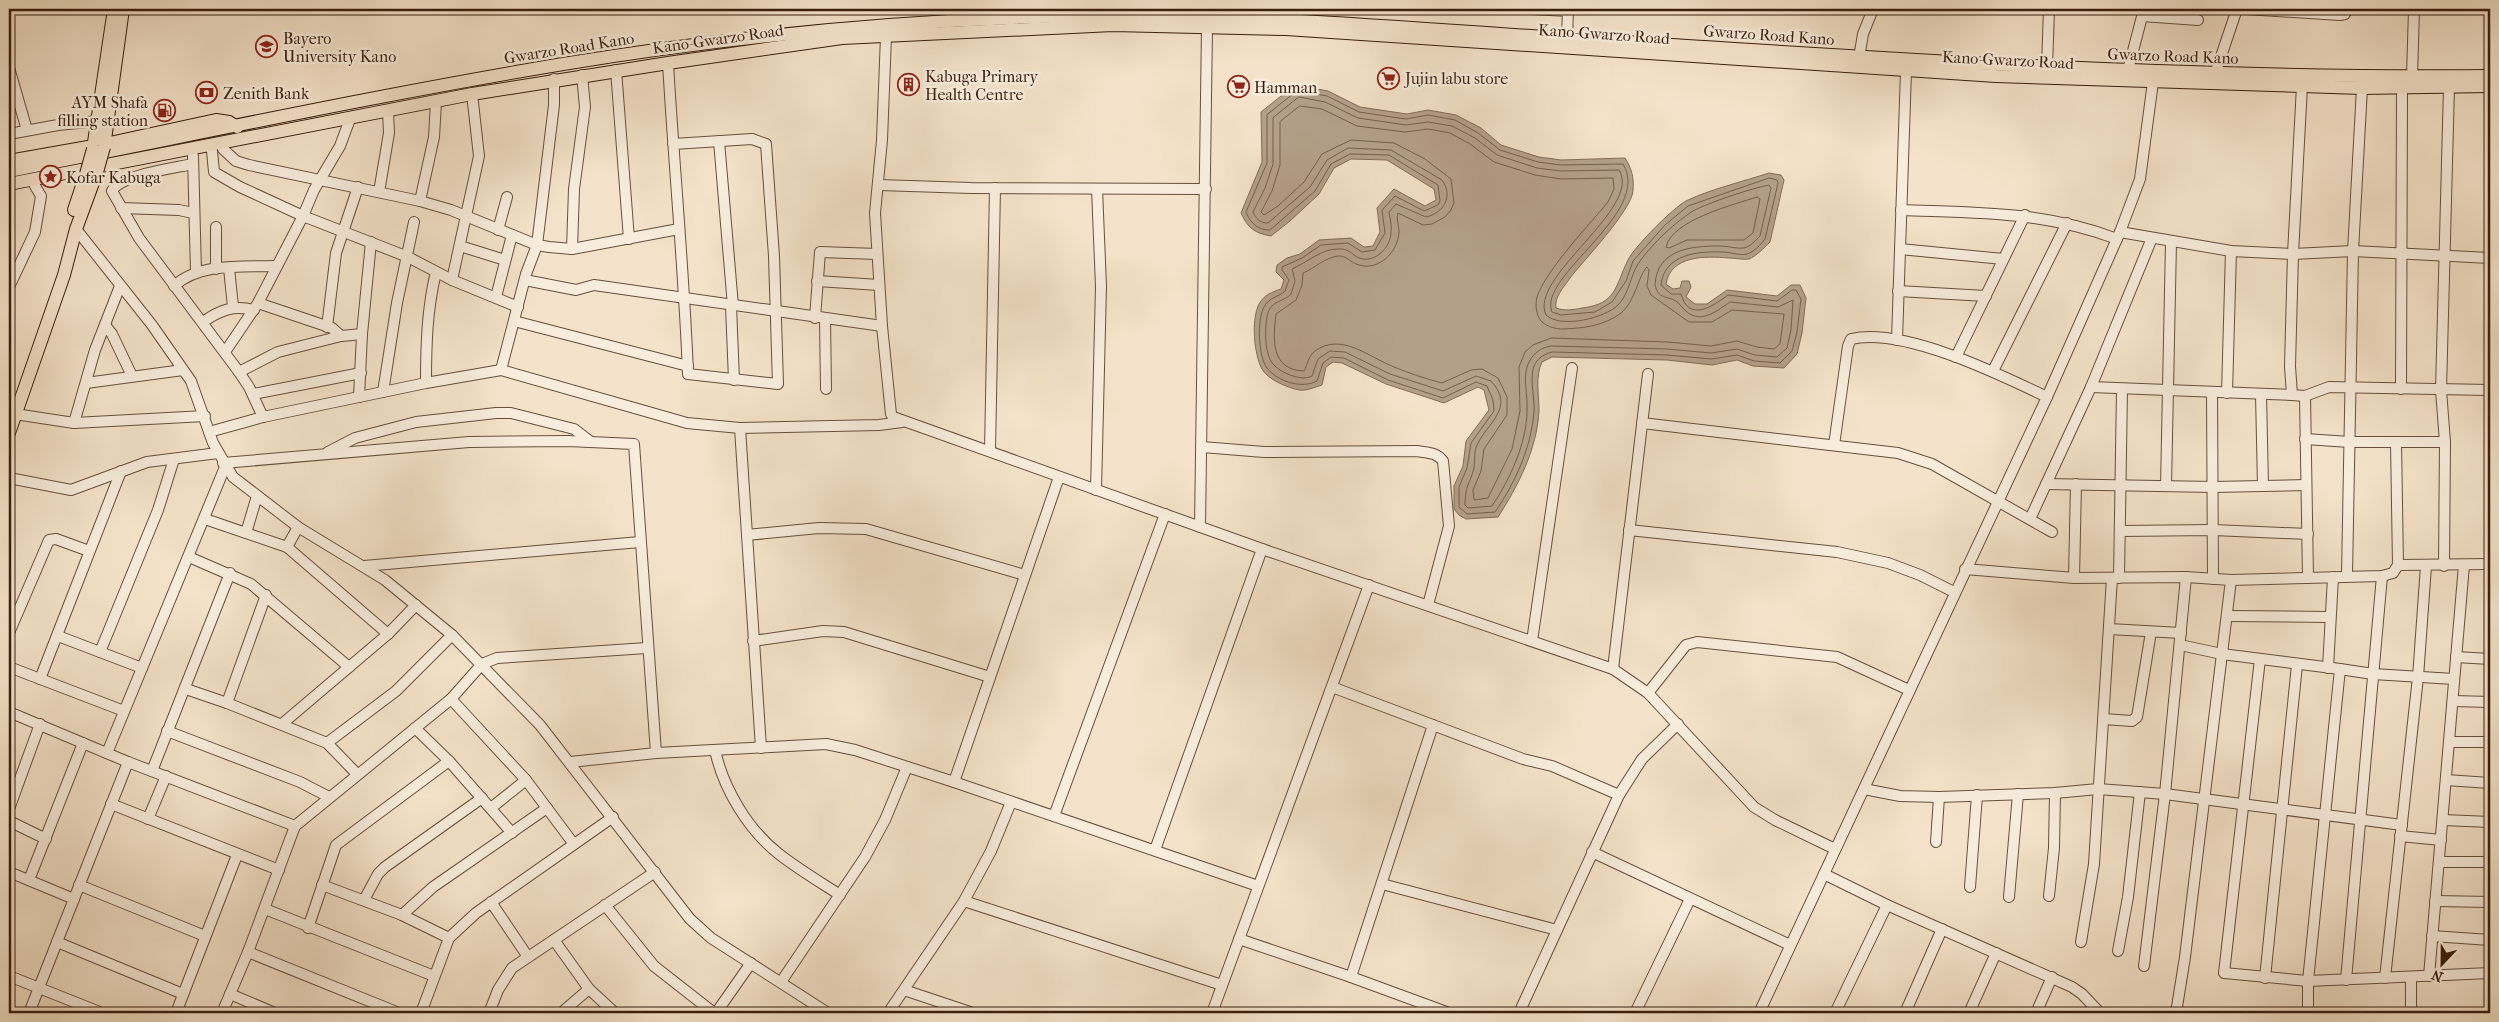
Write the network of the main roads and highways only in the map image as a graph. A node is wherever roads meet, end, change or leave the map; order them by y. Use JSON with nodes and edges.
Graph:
{"nodes":[{"id":1,"x":114,"y":9,"type":"edge"},
{"id":2,"x":124,"y":9,"type":"edge"},
{"id":3,"x":1291,"y":15,"type":"edge"},
{"id":4,"x":1154,"y":21,"type":"junction"},
{"id":5,"x":1996,"y":70,"type":"junction"},
{"id":6,"x":2490,"y":76,"type":"edge"},
{"id":7,"x":2490,"y":86,"type":"edge"},
{"id":8,"x":109,"y":112,"type":"junction"},
{"id":9,"x":240,"y":132,"type":"junction"},
{"id":10,"x":131,"y":138,"type":"junction"},
{"id":11,"x":99,"y":147,"type":"junction"},
{"id":12,"x":9,"y":161,"type":"edge"},
{"id":13,"x":9,"y":171,"type":"edge"},
{"id":14,"x":91,"y":175,"type":"junction"},
{"id":15,"x":9,"y":184,"type":"edge"},
{"id":16,"x":9,"y":191,"type":"edge"},
{"id":17,"x":12,"y":411,"type":"edge"},
{"id":18,"x":9,"y":433,"type":"edge"}],
"edges":[{"from":1,"to":11,"type":"main road"},
{"from":2,"to":8,"type":"main road"},
{"from":3,"to":4,"type":"main road","name":"Gwarzo Road Kano"},
{"from":3,"to":5,"type":"main road","name":"Gwarzo Road Kano"},
{"from":4,"to":5,"type":"main road","name":"Kano-Gwarzo Road"},
{"from":4,"to":9,"type":"main road","name":"Kano-Gwarzo Road"},
{"from":4,"to":9,"type":"main road","name":"Gwarzo Road Kano"},
{"from":5,"to":6,"type":"main road","name":"Gwarzo Road Kano"},
{"from":5,"to":7,"type":"main road","name":"Kano-Gwarzo Road"},
{"from":8,"to":10,"type":"main road"},
{"from":8,"to":11,"type":"main road"},
{"from":9,"to":10,"type":"main road"},
{"from":9,"to":13,"type":"main road","name":"Gwarzo Road Kano"},
{"from":9,"to":14,"type":"main road"},
{"from":9,"to":15,"type":"main road","name":"Kano-Gwarzo Road"},
{"from":10,"to":11,"type":"main road"},
{"from":11,"to":12,"type":"main road"},
{"from":11,"to":14,"type":"main road","bridge":true},
{"from":14,"to":16,"type":"main road"},
{"from":14,"to":17,"type":"main road"},
{"from":17,"to":18,"type":"main road"}]}
